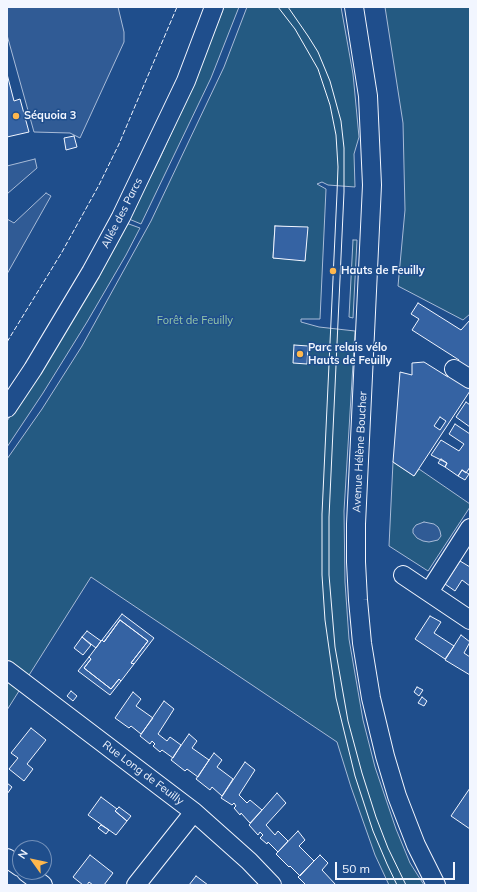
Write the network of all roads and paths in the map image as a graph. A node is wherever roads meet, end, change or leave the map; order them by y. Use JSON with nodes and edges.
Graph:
{"nodes":[{"id":1,"x":214,"y":7,"type":"edge"},
{"id":2,"x":354,"y":7,"type":"edge"},
{"id":3,"x":454,"y":369,"type":"dead end"},
{"id":4,"x":470,"y":379,"type":"edge"},
{"id":5,"x":7,"y":408,"type":"edge"},
{"id":6,"x":470,"y":528,"type":"edge"},
{"id":7,"x":403,"y":575,"type":"dead end"},
{"id":8,"x":429,"y":592,"type":"junction"},
{"id":9,"x":470,"y":620,"type":"edge"},
{"id":10,"x":7,"y":670,"type":"edge"},
{"id":11,"x":194,"y":812,"type":"junction"},
{"id":12,"x":136,"y":885,"type":"edge"},
{"id":13,"x":272,"y":885,"type":"edge"},
{"id":14,"x":436,"y":885,"type":"edge"}],
"edges":[{"from":1,"to":5,"type":"street","name":"Allée des Parcs"},
{"from":2,"to":14,"type":"street","name":"Avenue Hélène Boucher"},
{"from":3,"to":4,"type":"street"},
{"from":6,"to":8,"type":"street"},
{"from":7,"to":8,"type":"street"},
{"from":8,"to":9,"type":"street"},
{"from":10,"to":11,"type":"street","name":"Rue Long de Feuilly"},
{"from":11,"to":12,"type":"street"},
{"from":11,"to":13,"type":"street","name":"Rue Long de Feuilly"}]}
